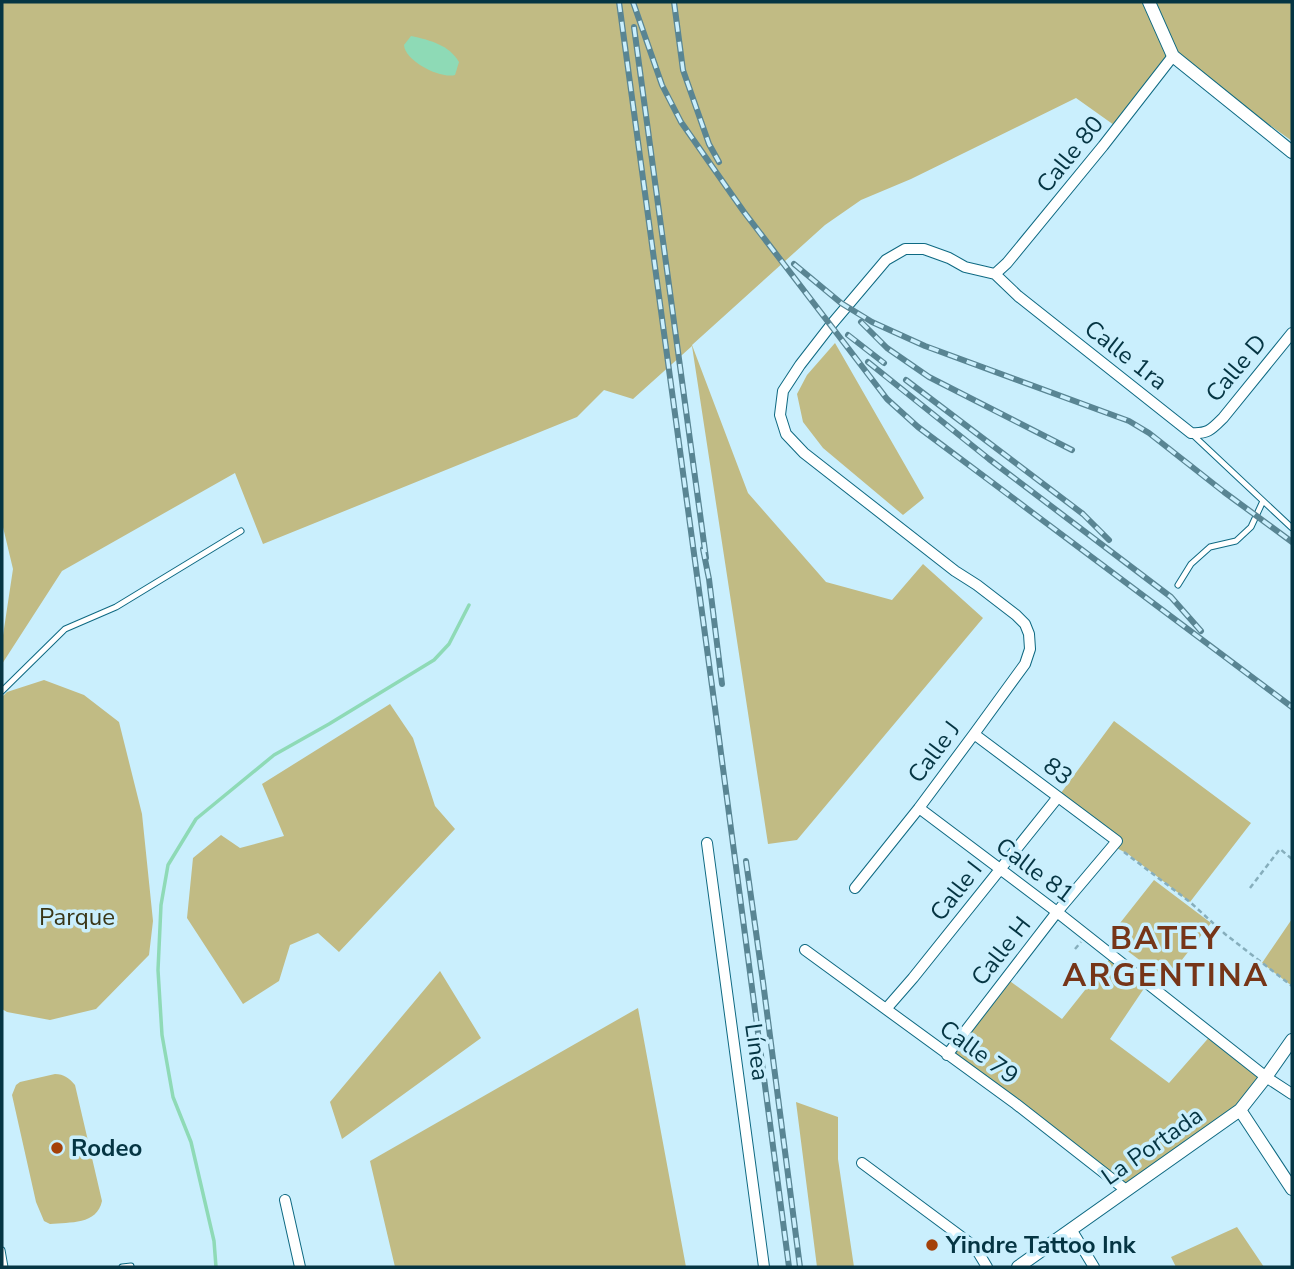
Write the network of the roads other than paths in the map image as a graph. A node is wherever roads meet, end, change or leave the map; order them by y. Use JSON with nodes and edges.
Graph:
{"nodes":[{"id":1,"x":1149,"y":2,"type":"edge"},
{"id":2,"x":1173,"y":56,"type":"junction"},
{"id":3,"x":1292,"y":152,"type":"edge"},
{"id":4,"x":995,"y":274,"type":"junction"},
{"id":5,"x":1292,"y":333,"type":"edge"},
{"id":6,"x":1191,"y":433,"type":"junction"},
{"id":7,"x":1263,"y":501,"type":"junction"},
{"id":8,"x":1292,"y":527,"type":"edge"},
{"id":9,"x":241,"y":531,"type":"dead end"},
{"id":10,"x":1178,"y":585,"type":"dead end"},
{"id":11,"x":2,"y":691,"type":"edge"},
{"id":12,"x":974,"y":734,"type":"junction"},
{"id":13,"x":1058,"y":797,"type":"junction"},
{"id":14,"x":919,"y":808,"type":"junction"},
{"id":15,"x":707,"y":843,"type":"dead end"},
{"id":16,"x":1114,"y":843,"type":"joint"},
{"id":17,"x":999,"y":869,"type":"junction"},
{"id":18,"x":855,"y":888,"type":"dead end"},
{"id":19,"x":1057,"y":912,"type":"junction"},
{"id":20,"x":805,"y":950,"type":"dead end"},
{"id":21,"x":886,"y":1009,"type":"junction"},
{"id":22,"x":1292,"y":1040,"type":"edge"},
{"id":23,"x":947,"y":1055,"type":"junction"},
{"id":24,"x":1266,"y":1077,"type":"junction"},
{"id":25,"x":1292,"y":1094,"type":"edge"},
{"id":26,"x":1240,"y":1110,"type":"junction"},
{"id":27,"x":862,"y":1163,"type":"dead end"},
{"id":28,"x":1292,"y":1189,"type":"edge"},
{"id":29,"x":1126,"y":1190,"type":"junction"},
{"id":30,"x":285,"y":1200,"type":"dead end"},
{"id":31,"x":1071,"y":1229,"type":"junction"},
{"id":32,"x":2,"y":1250,"type":"edge"},
{"id":33,"x":131,"y":1266,"type":"edge"},
{"id":34,"x":5,"y":1267,"type":"edge"},
{"id":35,"x":122,"y":1267,"type":"edge"},
{"id":36,"x":300,"y":1267,"type":"edge"},
{"id":37,"x":764,"y":1267,"type":"edge"},
{"id":38,"x":986,"y":1267,"type":"edge"},
{"id":39,"x":1018,"y":1267,"type":"edge"},
{"id":40,"x":1094,"y":1267,"type":"edge"}],
"edges":[{"from":1,"to":2,"type":"street"},
{"from":2,"to":3,"type":"street"},
{"from":2,"to":4,"type":"street","name":"Calle 80"},
{"from":4,"to":6,"type":"street","name":"Calle 1ra"},
{"from":4,"to":12,"type":"street","name":"Calle J"},
{"from":5,"to":6,"type":"street","name":"Calle D"},
{"from":6,"to":7,"type":"lane"},
{"from":7,"to":8,"type":"lane"},
{"from":7,"to":10,"type":"lane"},
{"from":9,"to":11,"type":"lane"},
{"from":12,"to":13,"type":"street","name":"83"},
{"from":12,"to":14,"type":"street","name":"Calle J"},
{"from":13,"to":16,"type":"street","name":"83"},
{"from":13,"to":17,"type":"street","name":"Calle I"},
{"from":14,"to":17,"type":"street","name":"Calle 81"},
{"from":14,"to":18,"type":"street","name":"Calle J"},
{"from":15,"to":37,"type":"street","name":"Línea"},
{"from":16,"to":19,"type":"street","name":"Calle H"},
{"from":17,"to":19,"type":"street","name":"Calle 81"},
{"from":17,"to":21,"type":"street","name":"Calle I"},
{"from":19,"to":23,"type":"street","name":"Calle H"},
{"from":19,"to":24,"type":"street","name":"Calle 81"},
{"from":20,"to":21,"type":"street","name":"Calle 79"},
{"from":21,"to":23,"type":"street","name":"Calle 79"},
{"from":22,"to":24,"type":"street","name":"La Portada"},
{"from":23,"to":29,"type":"street","name":"Calle 79"},
{"from":24,"to":25,"type":"street","name":"Calle 81"},
{"from":24,"to":26,"type":"street","name":"La Portada"},
{"from":26,"to":28,"type":"street"},
{"from":26,"to":29,"type":"street","name":"La Portada"},
{"from":27,"to":38,"type":"street"},
{"from":29,"to":31,"type":"street","name":"La Portada"},
{"from":30,"to":36,"type":"street"},
{"from":31,"to":39,"type":"street","name":"La Portada"},
{"from":31,"to":40,"type":"street"},
{"from":32,"to":34,"type":"lane"},
{"from":33,"to":35,"type":"lane"}]}
